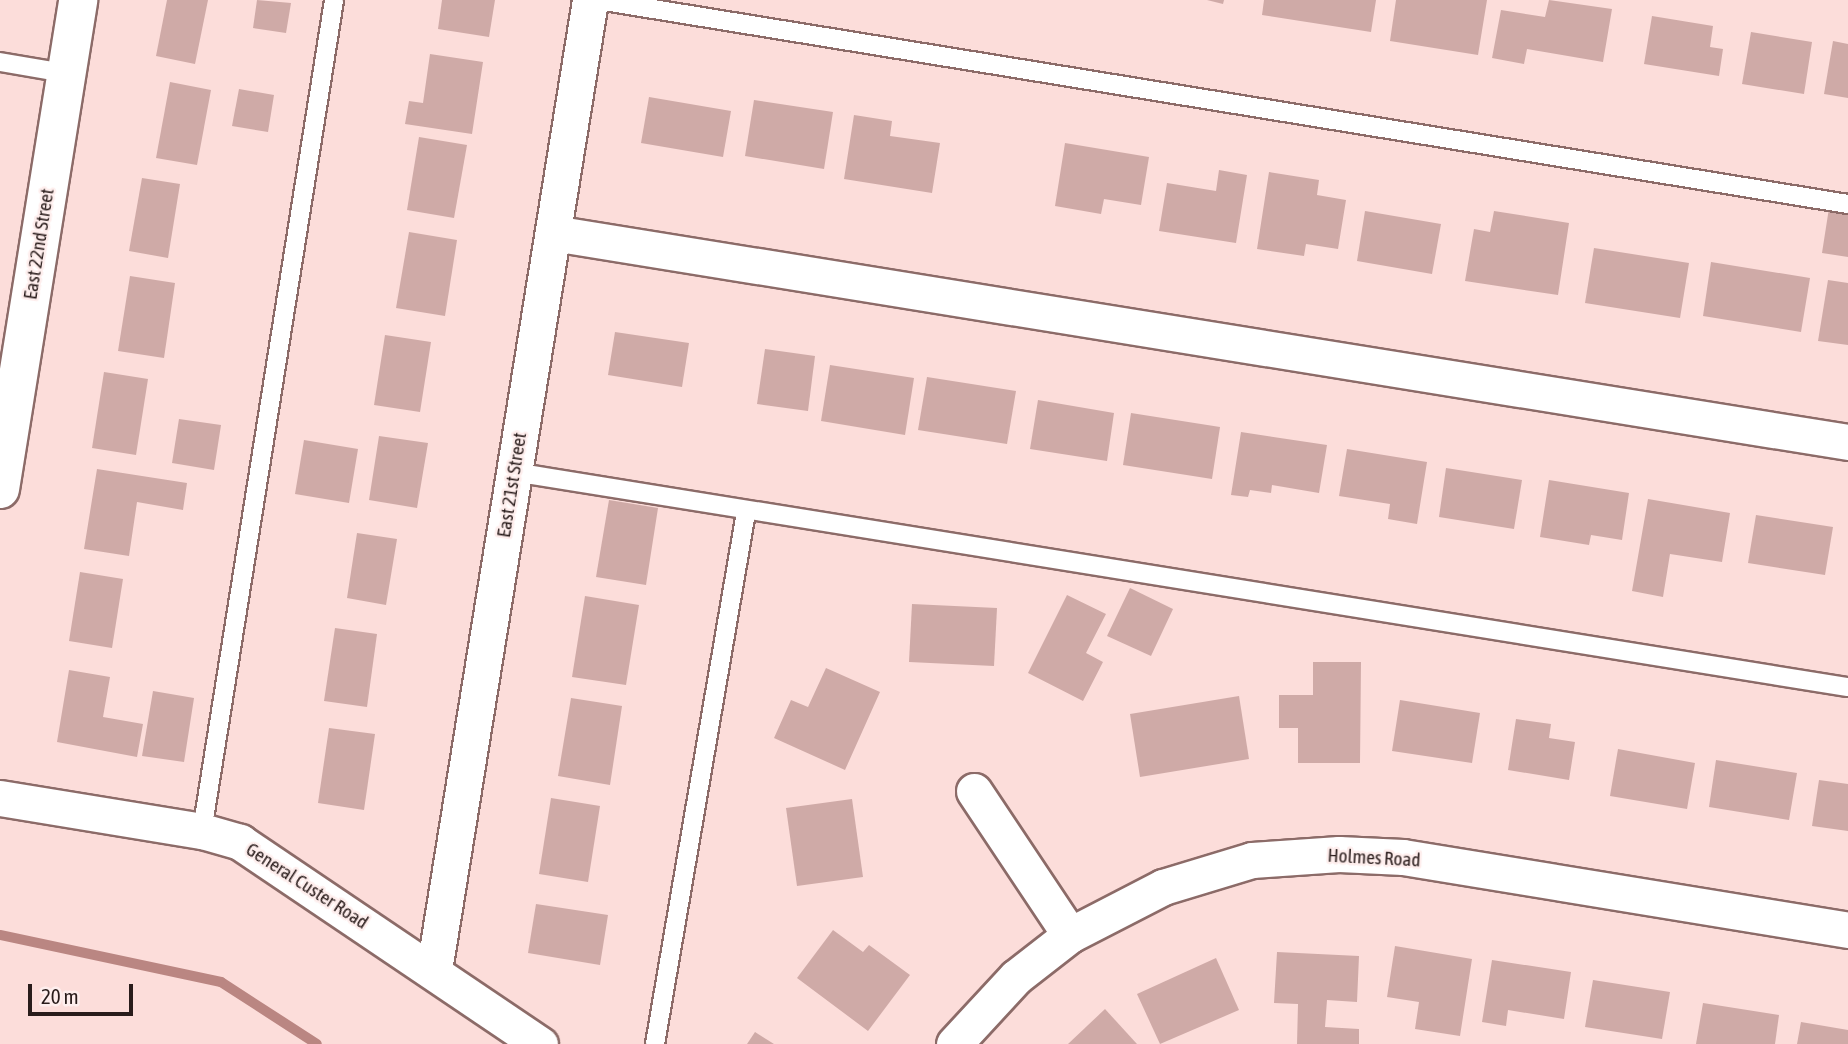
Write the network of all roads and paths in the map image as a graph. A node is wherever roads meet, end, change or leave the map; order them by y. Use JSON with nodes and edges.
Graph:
{"nodes":[{"id":1,"x":78,"y":0,"type":"edge"},
{"id":2,"x":334,"y":0,"type":"edge"},
{"id":3,"x":590,"y":0,"type":"edge"},
{"id":4,"x":598,"y":0,"type":"edge"},
{"id":5,"x":0,"y":62,"type":"edge"},
{"id":6,"x":65,"y":73,"type":"junction"},
{"id":7,"x":1848,"y":204,"type":"edge"},
{"id":8,"x":553,"y":233,"type":"junction"},
{"id":9,"x":10,"y":362,"type":"edge"},
{"id":10,"x":1848,"y":442,"type":"edge"},
{"id":11,"x":514,"y":472,"type":"junction"},
{"id":12,"x":0,"y":489,"type":"edge"},
{"id":13,"x":746,"y":512,"type":"junction"},
{"id":14,"x":1848,"y":687,"type":"edge"},
{"id":15,"x":974,"y":791,"type":"dead end"},
{"id":16,"x":0,"y":798,"type":"edge"},
{"id":17,"x":202,"y":831,"type":"junction"},
{"id":18,"x":1848,"y":930,"type":"edge"},
{"id":19,"x":1070,"y":935,"type":"junction"},
{"id":20,"x":435,"y":970,"type":"junction"},
{"id":21,"x":540,"y":1044,"type":"edge"},
{"id":22,"x":656,"y":1044,"type":"edge"},
{"id":23,"x":954,"y":1044,"type":"edge"}],
"edges":[{"from":1,"to":6,"type":"street","name":"East 22nd Street"},
{"from":2,"to":17,"type":"lane"},
{"from":3,"to":8,"type":"street","name":"East 21st Street"},
{"from":4,"to":7,"type":"lane"},
{"from":5,"to":6,"type":"lane"},
{"from":6,"to":9,"type":"street","name":"East 22nd Street"},
{"from":8,"to":10,"type":"street"},
{"from":8,"to":11,"type":"street","name":"East 21st Street"},
{"from":9,"to":12,"type":"street","name":"East 22nd Street"},
{"from":11,"to":13,"type":"lane"},
{"from":11,"to":20,"type":"street","name":"East 21st Street"},
{"from":13,"to":14,"type":"lane"},
{"from":13,"to":22,"type":"lane"},
{"from":15,"to":19,"type":"street"},
{"from":16,"to":17,"type":"street","name":"General Custer Road"},
{"from":17,"to":20,"type":"street","name":"General Custer Road"},
{"from":18,"to":19,"type":"street","name":"Holmes Road"},
{"from":19,"to":23,"type":"street","name":"Holmes Road"},
{"from":20,"to":21,"type":"street","name":"General Custer Road"}]}
